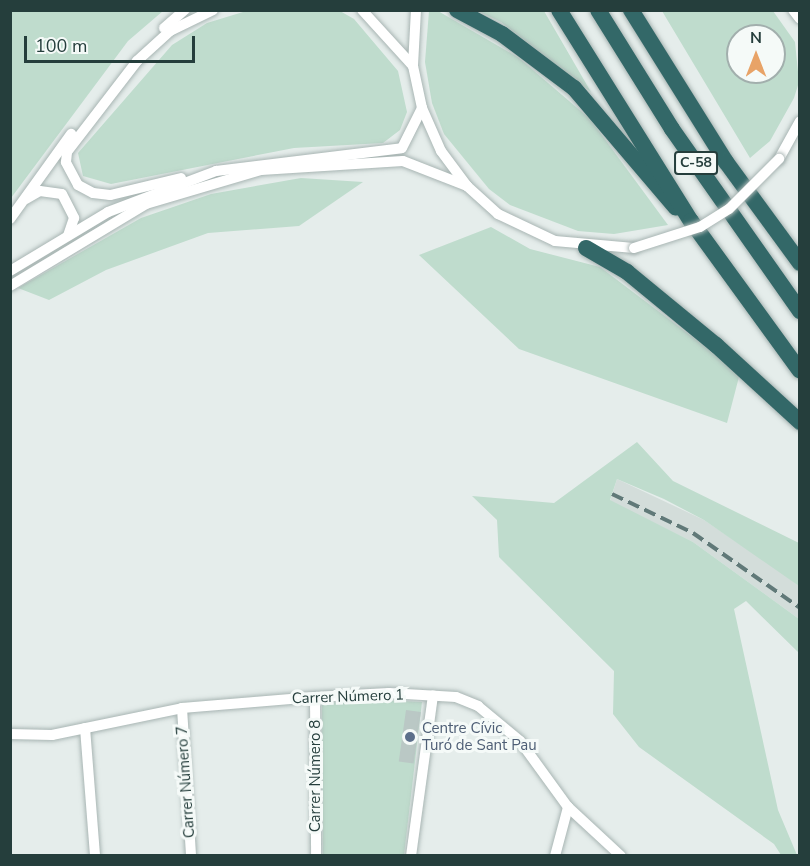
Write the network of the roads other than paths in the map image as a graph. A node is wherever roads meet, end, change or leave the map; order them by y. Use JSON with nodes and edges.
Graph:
{"nodes":[{"id":1,"x":185,"y":10,"type":"edge"},
{"id":2,"x":213,"y":10,"type":"edge"},
{"id":3,"x":362,"y":10,"type":"edge"},
{"id":4,"x":457,"y":10,"type":"edge"},
{"id":5,"x":559,"y":10,"type":"edge"},
{"id":6,"x":598,"y":10,"type":"edge"},
{"id":7,"x":631,"y":10,"type":"edge"},
{"id":8,"x":793,"y":10,"type":"edge"},
{"id":9,"x":415,"y":14,"type":"edge"},
{"id":10,"x":800,"y":19,"type":"edge"},
{"id":11,"x":413,"y":66,"type":"junction"},
{"id":12,"x":422,"y":108,"type":"junction"},
{"id":13,"x":800,"y":121,"type":"edge"},
{"id":14,"x":66,"y":153,"type":"junction"},
{"id":15,"x":216,"y":171,"type":"junction"},
{"id":16,"x":467,"y":186,"type":"junction"},
{"id":17,"x":21,"y":203,"type":"junction"},
{"id":18,"x":10,"y":219,"type":"edge"},
{"id":19,"x":691,"y":221,"type":"junction"},
{"id":20,"x":70,"y":231,"type":"junction"},
{"id":21,"x":586,"y":248,"type":"junction"},
{"id":22,"x":800,"y":263,"type":"edge"},
{"id":23,"x":10,"y":271,"type":"edge"},
{"id":24,"x":10,"y":278,"type":"edge"},
{"id":25,"x":10,"y":286,"type":"edge"},
{"id":26,"x":800,"y":312,"type":"edge"},
{"id":27,"x":800,"y":371,"type":"edge"},
{"id":28,"x":800,"y":422,"type":"edge"},
{"id":29,"x":433,"y":696,"type":"junction"},
{"id":30,"x":315,"y":697,"type":"junction"},
{"id":31,"x":182,"y":708,"type":"junction"},
{"id":32,"x":86,"y":728,"type":"junction"},
{"id":33,"x":10,"y":734,"type":"edge"},
{"id":34,"x":568,"y":807,"type":"junction"},
{"id":35,"x":95,"y":855,"type":"edge"},
{"id":36,"x":191,"y":855,"type":"edge"},
{"id":37,"x":316,"y":855,"type":"edge"},
{"id":38,"x":411,"y":855,"type":"edge"},
{"id":39,"x":555,"y":855,"type":"edge"},
{"id":40,"x":621,"y":855,"type":"edge"}],
"edges":[{"from":1,"to":14,"type":"street"},
{"from":2,"to":14,"type":"street"},
{"from":3,"to":11,"type":"street"},
{"from":4,"to":19,"type":"highway"},
{"from":5,"to":19,"type":"highway","number":"C-58"},
{"from":6,"to":26,"type":"highway","number":"C-58"},
{"from":7,"to":22,"type":"highway"},
{"from":8,"to":10,"type":"street"},
{"from":9,"to":11,"type":"street"},
{"from":11,"to":12,"type":"street"},
{"from":12,"to":15,"type":"street"},
{"from":12,"to":16,"type":"street"},
{"from":13,"to":21,"type":"street","bridge":true},
{"from":14,"to":15,"type":"street"},
{"from":14,"to":17,"type":"street"},
{"from":15,"to":20,"type":"street"},
{"from":16,"to":21,"type":"street"},
{"from":16,"to":25,"type":"street"},
{"from":17,"to":18,"type":"street"},
{"from":17,"to":20,"type":"street"},
{"from":19,"to":27,"type":"highway","number":"C-58"},
{"from":20,"to":23,"type":"street"},
{"from":20,"to":24,"type":"street"},
{"from":21,"to":28,"type":"highway"},
{"from":29,"to":30,"type":"street","name":"Carrer Número 1"},
{"from":29,"to":34,"type":"street","name":"Carrer Número 1"},
{"from":29,"to":38,"type":"street"},
{"from":30,"to":31,"type":"street","name":"Carrer Número 1"},
{"from":30,"to":37,"type":"street","name":"Carrer Número 8"},
{"from":31,"to":32,"type":"street","name":"Carrer Número 1"},
{"from":31,"to":36,"type":"street","name":"Carrer Número 7"},
{"from":32,"to":33,"type":"street","name":"Carrer Número 1"},
{"from":32,"to":35,"type":"street"},
{"from":34,"to":39,"type":"street"},
{"from":34,"to":40,"type":"street","name":"Carrer Número 1"}]}
